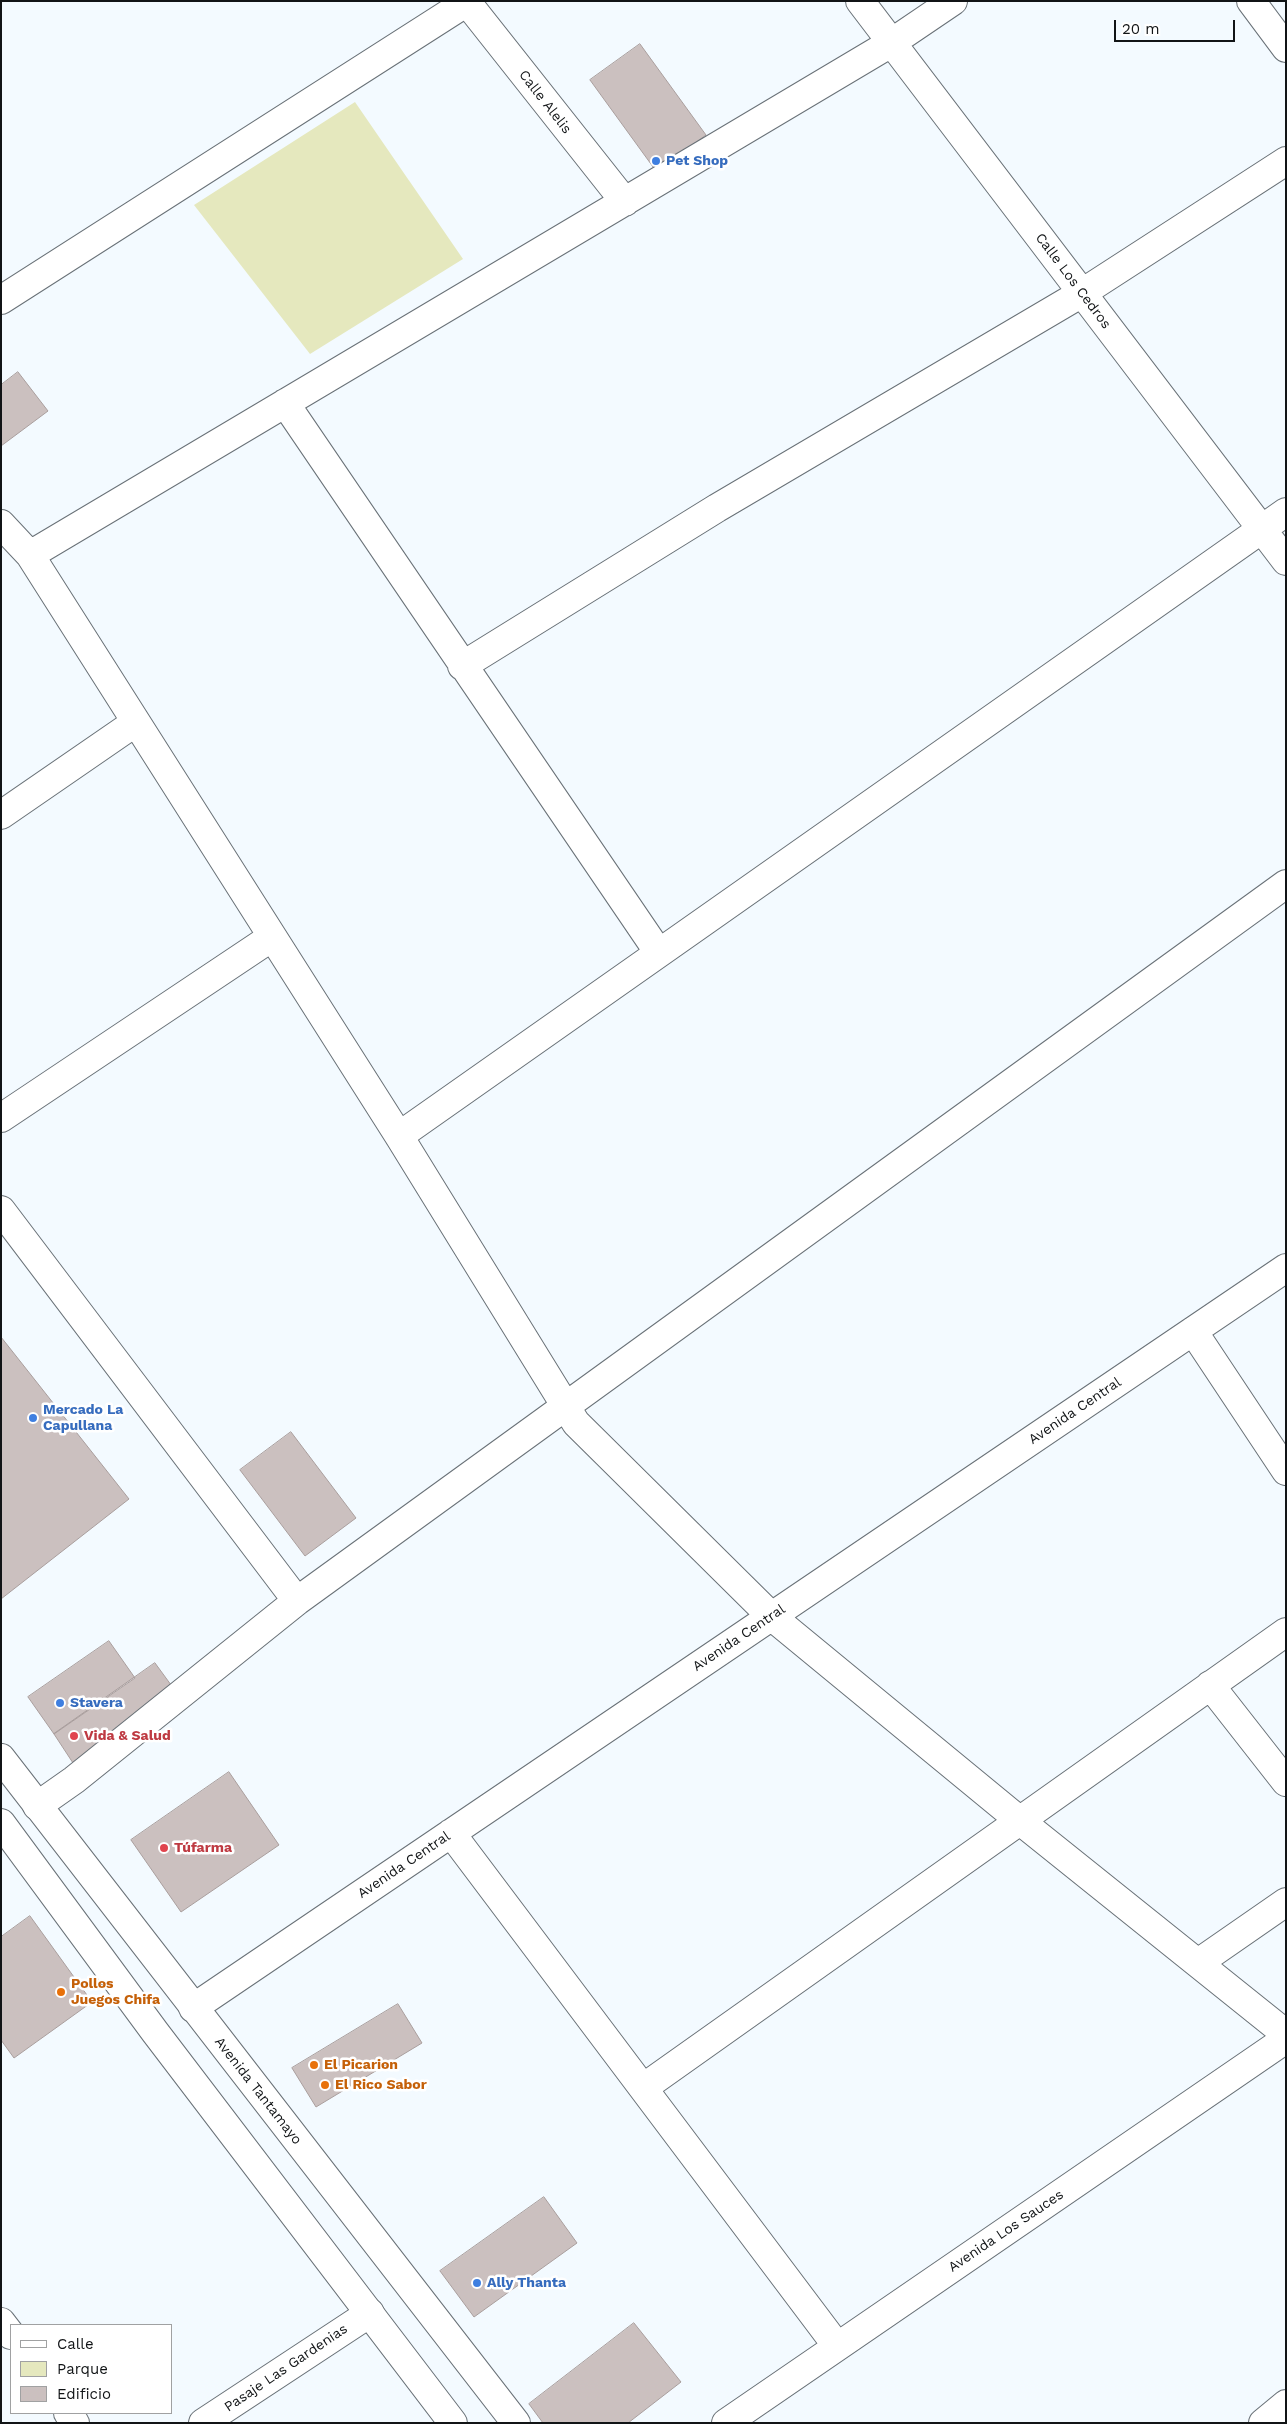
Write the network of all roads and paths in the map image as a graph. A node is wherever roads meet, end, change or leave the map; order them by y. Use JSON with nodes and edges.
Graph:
{"nodes":[{"id":1,"x":860,"y":1,"type":"edge"},
{"id":2,"x":953,"y":1,"type":"edge"},
{"id":3,"x":1251,"y":1,"type":"edge"},
{"id":4,"x":467,"y":2,"type":"edge"},
{"id":5,"x":891,"y":44,"type":"junction"},
{"id":6,"x":1286,"y":48,"type":"edge"},
{"id":7,"x":1286,"y":161,"type":"edge"},
{"id":8,"x":624,"y":202,"type":"junction"},
{"id":9,"x":1082,"y":293,"type":"junction"},
{"id":10,"x":1,"y":300,"type":"edge"},
{"id":11,"x":285,"y":404,"type":"junction"},
{"id":12,"x":1286,"y":512,"type":"edge"},
{"id":13,"x":1,"y":524,"type":"edge"},
{"id":14,"x":1261,"y":528,"type":"junction"},
{"id":15,"x":30,"y":555,"type":"junction"},
{"id":16,"x":1286,"y":561,"type":"edge"},
{"id":17,"x":462,"y":666,"type":"junction"},
{"id":18,"x":136,"y":722,"type":"junction"},
{"id":19,"x":1,"y":814,"type":"edge"},
{"id":20,"x":1286,"y":884,"type":"edge"},
{"id":21,"x":272,"y":937,"type":"junction"},
{"id":22,"x":658,"y":953,"type":"junction"},
{"id":23,"x":1,"y":1118,"type":"edge"},
{"id":24,"x":399,"y":1136,"type":"junction"},
{"id":25,"x":1,"y":1210,"type":"edge"},
{"id":26,"x":1286,"y":1268,"type":"edge"},
{"id":27,"x":1193,"y":1331,"type":"junction"},
{"id":28,"x":566,"y":1406,"type":"junction"},
{"id":29,"x":1286,"y":1471,"type":"edge"},
{"id":30,"x":298,"y":1601,"type":"junction"},
{"id":31,"x":772,"y":1616,"type":"junction"},
{"id":32,"x":1286,"y":1632,"type":"edge"},
{"id":33,"x":1210,"y":1685,"type":"junction"},
{"id":34,"x":1,"y":1758,"type":"edge"},
{"id":35,"x":1286,"y":1782,"type":"edge"},
{"id":36,"x":37,"y":1806,"type":"junction"},
{"id":37,"x":1019,"y":1820,"type":"junction"},
{"id":38,"x":1,"y":1822,"type":"edge"},
{"id":39,"x":451,"y":1833,"type":"junction"},
{"id":40,"x":1286,"y":1902,"type":"edge"},
{"id":41,"x":1198,"y":1963,"type":"junction"},
{"id":42,"x":193,"y":2008,"type":"junction"},
{"id":43,"x":1286,"y":2034,"type":"edge"},
{"id":44,"x":1286,"y":2039,"type":"edge"},
{"id":45,"x":643,"y":2088,"type":"junction"},
{"id":46,"x":370,"y":2313,"type":"junction"},
{"id":47,"x":1,"y":2322,"type":"edge"},
{"id":48,"x":10,"y":2334,"type":"edge"},
{"id":49,"x":837,"y":2346,"type":"junction"},
{"id":50,"x":1286,"y":2404,"type":"edge"},
{"id":51,"x":203,"y":2423,"type":"edge"},
{"id":52,"x":453,"y":2423,"type":"edge"},
{"id":53,"x":516,"y":2423,"type":"edge"},
{"id":54,"x":726,"y":2423,"type":"edge"},
{"id":55,"x":1263,"y":2423,"type":"edge"}],
"edges":[{"from":1,"to":5,"type":"street","name":"Calle Los Cedros"},
{"from":2,"to":5,"type":"street"},
{"from":3,"to":6,"type":"street"},
{"from":4,"to":8,"type":"street","name":"Calle Alelis"},
{"from":4,"to":10,"type":"street"},
{"from":5,"to":8,"type":"street"},
{"from":5,"to":9,"type":"street","name":"Calle Los Cedros"},
{"from":7,"to":9,"type":"street"},
{"from":8,"to":11,"type":"street"},
{"from":9,"to":14,"type":"street","name":"Calle Los Cedros"},
{"from":9,"to":17,"type":"street"},
{"from":11,"to":15,"type":"street"},
{"from":11,"to":17,"type":"street"},
{"from":12,"to":14,"type":"street"},
{"from":13,"to":15,"type":"street"},
{"from":14,"to":16,"type":"street","name":"Calle Los Cedros"},
{"from":14,"to":22,"type":"street"},
{"from":15,"to":18,"type":"street"},
{"from":17,"to":22,"type":"street"},
{"from":18,"to":19,"type":"street"},
{"from":18,"to":21,"type":"street"},
{"from":20,"to":28,"type":"street"},
{"from":21,"to":23,"type":"street"},
{"from":21,"to":24,"type":"street"},
{"from":22,"to":24,"type":"street"},
{"from":24,"to":28,"type":"street"},
{"from":25,"to":30,"type":"street"},
{"from":26,"to":27,"type":"street","name":"Avenida Central"},
{"from":27,"to":29,"type":"street"},
{"from":27,"to":31,"type":"street","name":"Avenida Central"},
{"from":28,"to":30,"type":"street"},
{"from":28,"to":31,"type":"street"},
{"from":30,"to":36,"type":"street"},
{"from":31,"to":37,"type":"street"},
{"from":31,"to":39,"type":"street","name":"Avenida Central"},
{"from":32,"to":33,"type":"street"},
{"from":33,"to":35,"type":"street"},
{"from":33,"to":37,"type":"street"},
{"from":34,"to":36,"type":"street","name":"Avenida Tantamayo"},
{"from":36,"to":42,"type":"street","name":"Avenida Tantamayo"},
{"from":37,"to":41,"type":"street"},
{"from":37,"to":45,"type":"street"},
{"from":38,"to":46,"type":"street"},
{"from":39,"to":42,"type":"street","name":"Avenida Central"},
{"from":39,"to":45,"type":"street"},
{"from":40,"to":41,"type":"street"},
{"from":41,"to":43,"type":"street"},
{"from":42,"to":53,"type":"street","name":"Avenida Tantamayo"},
{"from":44,"to":49,"type":"street","name":"Avenida Los Sauces"},
{"from":45,"to":49,"type":"street"},
{"from":46,"to":51,"type":"street","name":"Pasaje Las Gardenias"},
{"from":46,"to":52,"type":"street"},
{"from":47,"to":48,"type":"street"},
{"from":49,"to":54,"type":"street","name":"Avenida Los Sauces"},
{"from":50,"to":55,"type":"street"}]}
